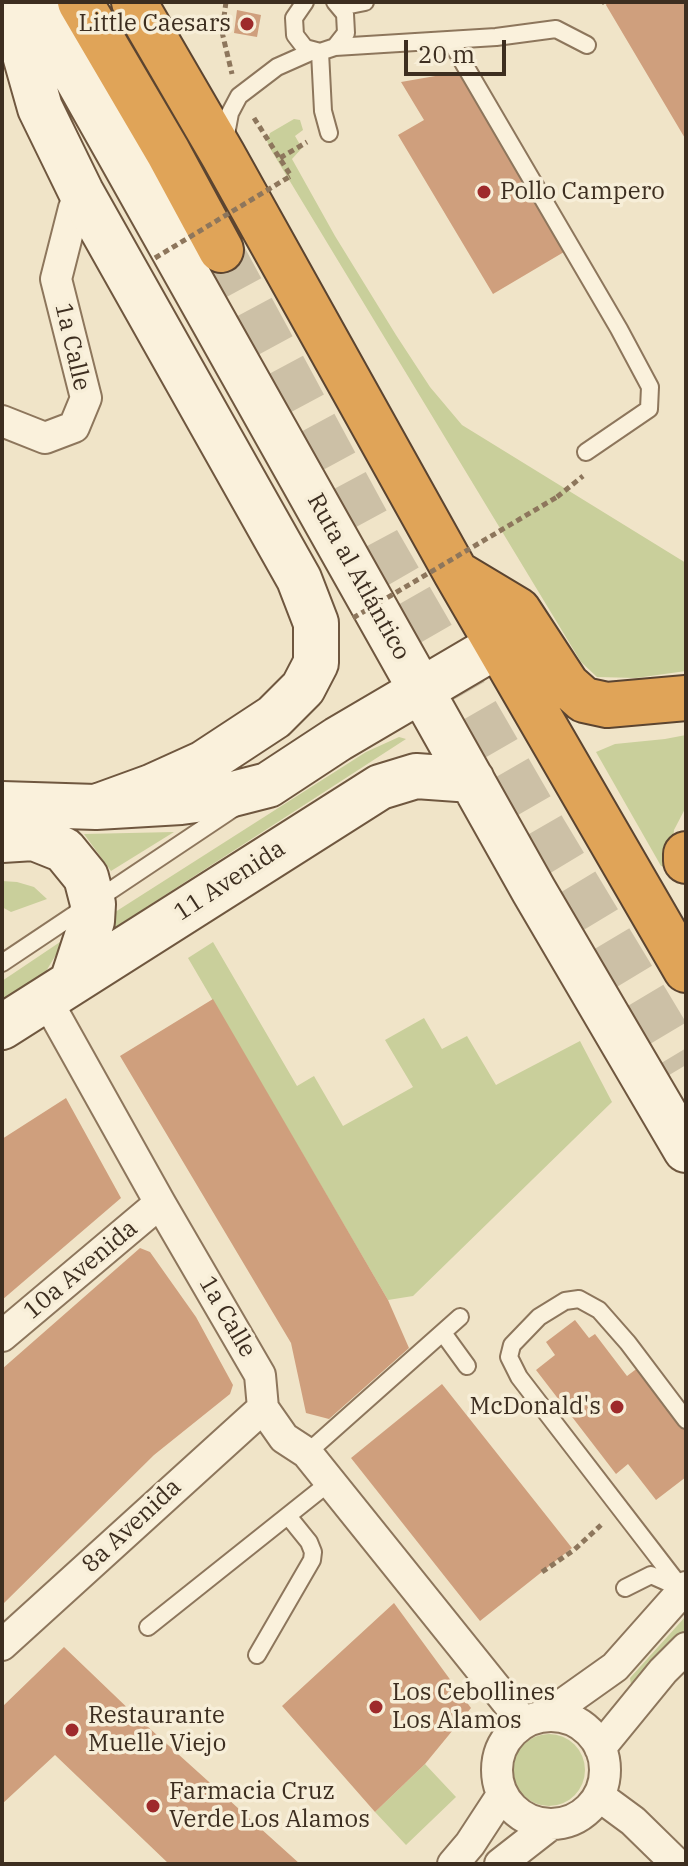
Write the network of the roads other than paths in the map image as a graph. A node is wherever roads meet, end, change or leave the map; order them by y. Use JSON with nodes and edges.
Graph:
{"nodes":[{"id":1,"x":10,"y":2,"type":"edge"},
{"id":2,"x":34,"y":2,"type":"edge"},
{"id":3,"x":80,"y":2,"type":"edge"},
{"id":4,"x":134,"y":2,"type":"edge"},
{"id":5,"x":365,"y":2,"type":"edge"},
{"id":6,"x":303,"y":3,"type":"edge"},
{"id":7,"x":337,"y":4,"type":"edge"},
{"id":8,"x":450,"y":40,"type":"junction"},
{"id":9,"x":587,"y":45,"type":"dead end"},
{"id":10,"x":323,"y":50,"type":"junction"},
{"id":11,"x":329,"y":133,"type":"dead end"},
{"id":12,"x":223,"y":155,"type":"junction"},
{"id":13,"x":81,"y":192,"type":"junction"},
{"id":14,"x":221,"y":250,"type":"tunnel mouth"},
{"id":15,"x":2,"y":421,"type":"edge"},
{"id":16,"x":586,"y":452,"type":"dead end"},
{"id":17,"x":456,"y":573,"type":"junction"},
{"id":18,"x":498,"y":645,"type":"junction"},
{"id":19,"x":421,"y":691,"type":"junction"},
{"id":20,"x":686,"y":698,"type":"edge"},
{"id":21,"x":472,"y":780,"type":"junction"},
{"id":22,"x":268,"y":785,"type":"junction"},
{"id":23,"x":2,"y":804,"type":"edge"},
{"id":24,"x":96,"y":807,"type":"junction"},
{"id":25,"x":2,"y":840,"type":"edge"},
{"id":26,"x":686,"y":854,"type":"edge"},
{"id":27,"x":686,"y":861,"type":"edge"},
{"id":28,"x":93,"y":904,"type":"junction"},
{"id":29,"x":2,"y":963,"type":"edge"},
{"id":30,"x":686,"y":970,"type":"edge"},
{"id":31,"x":59,"y":990,"type":"junction"},
{"id":32,"x":2,"y":1027,"type":"edge"},
{"id":33,"x":686,"y":1150,"type":"edge"},
{"id":34,"x":160,"y":1203,"type":"junction"},
{"id":35,"x":460,"y":1317,"type":"dead end"},
{"id":36,"x":443,"y":1333,"type":"junction"},
{"id":37,"x":2,"y":1336,"type":"edge"},
{"id":38,"x":467,"y":1366,"type":"dead end"},
{"id":39,"x":263,"y":1408,"type":"junction"},
{"id":40,"x":686,"y":1420,"type":"edge"},
{"id":41,"x":307,"y":1453,"type":"junction"},
{"id":42,"x":330,"y":1482,"type":"junction"},
{"id":43,"x":288,"y":1516,"type":"junction"},
{"id":44,"x":625,"y":1588,"type":"dead end"},
{"id":45,"x":684,"y":1588,"type":"edge"},
{"id":46,"x":148,"y":1627,"type":"dead end"},
{"id":47,"x":2,"y":1645,"type":"edge"},
{"id":48,"x":686,"y":1648,"type":"edge"},
{"id":49,"x":257,"y":1655,"type":"dead end"},
{"id":50,"x":535,"y":1719,"type":"junction"},
{"id":51,"x":600,"y":1748,"type":"junction"},
{"id":52,"x":502,"y":1795,"type":"junction"},
{"id":53,"x":599,"y":1796,"type":"junction"},
{"id":54,"x":550,"y":1825,"type":"junction"},
{"id":55,"x":672,"y":1862,"type":"edge"},
{"id":56,"x":453,"y":1864,"type":"edge"},
{"id":57,"x":500,"y":1864,"type":"edge"}],
"edges":[{"from":1,"to":13,"type":"main road"},
{"from":2,"to":19,"type":"main road","name":"Ruta al Atlántico"},
{"from":3,"to":14,"type":"highway"},
{"from":4,"to":12,"type":"highway"},
{"from":5,"to":7,"type":"lane"},
{"from":6,"to":10,"type":"lane"},
{"from":7,"to":10,"type":"lane"},
{"from":8,"to":9,"type":"lane"},
{"from":8,"to":10,"type":"lane"},
{"from":8,"to":16,"type":"lane"},
{"from":10,"to":11,"type":"lane"},
{"from":10,"to":12,"type":"lane"},
{"from":12,"to":17,"type":"highway"},
{"from":13,"to":15,"type":"street","name":"1a Calle"},
{"from":13,"to":24,"type":"main road"},
{"from":17,"to":18,"type":"highway"},
{"from":17,"to":20,"type":"highway"},
{"from":18,"to":19,"type":"main road"},
{"from":18,"to":30,"type":"highway"},
{"from":19,"to":21,"type":"main road","name":"Ruta al Atlántico"},
{"from":19,"to":22,"type":"main road"},
{"from":21,"to":31,"type":"main road","name":"11 Avenida"},
{"from":21,"to":33,"type":"main road","name":"Ruta al Atlántico"},
{"from":22,"to":24,"type":"main road"},
{"from":22,"to":28,"type":"lane"},
{"from":23,"to":24,"type":"main road"},
{"from":25,"to":28,"type":"main road"},
{"from":26,"to":27,"type":"highway"},
{"from":28,"to":29,"type":"lane"},
{"from":28,"to":31,"type":"main road"},
{"from":31,"to":32,"type":"main road","name":"11 Avenida"},
{"from":31,"to":34,"type":"street","name":"1a Calle"},
{"from":34,"to":37,"type":"street","name":"10a Avenida"},
{"from":34,"to":39,"type":"street","name":"1a Calle"},
{"from":35,"to":36,"type":"lane"},
{"from":36,"to":38,"type":"lane"},
{"from":36,"to":41,"type":"lane"},
{"from":39,"to":41,"type":"street","name":"1a Calle"},
{"from":39,"to":47,"type":"street","name":"8a Avenida"},
{"from":40,"to":45,"type":"lane"},
{"from":41,"to":42,"type":"street","name":"1a Calle"},
{"from":42,"to":43,"type":"lane"},
{"from":42,"to":50,"type":"street","name":"1a Calle"},
{"from":43,"to":46,"type":"lane"},
{"from":43,"to":49,"type":"lane"},
{"from":44,"to":45,"type":"lane"},
{"from":45,"to":50,"type":"street"},
{"from":48,"to":51,"type":"street"},
{"from":50,"to":51,"type":"street"},
{"from":50,"to":52,"type":"street"},
{"from":51,"to":53,"type":"street"},
{"from":52,"to":54,"type":"street"},
{"from":52,"to":56,"type":"street"},
{"from":53,"to":54,"type":"street"},
{"from":53,"to":55,"type":"street"},
{"from":54,"to":57,"type":"street"}]}
